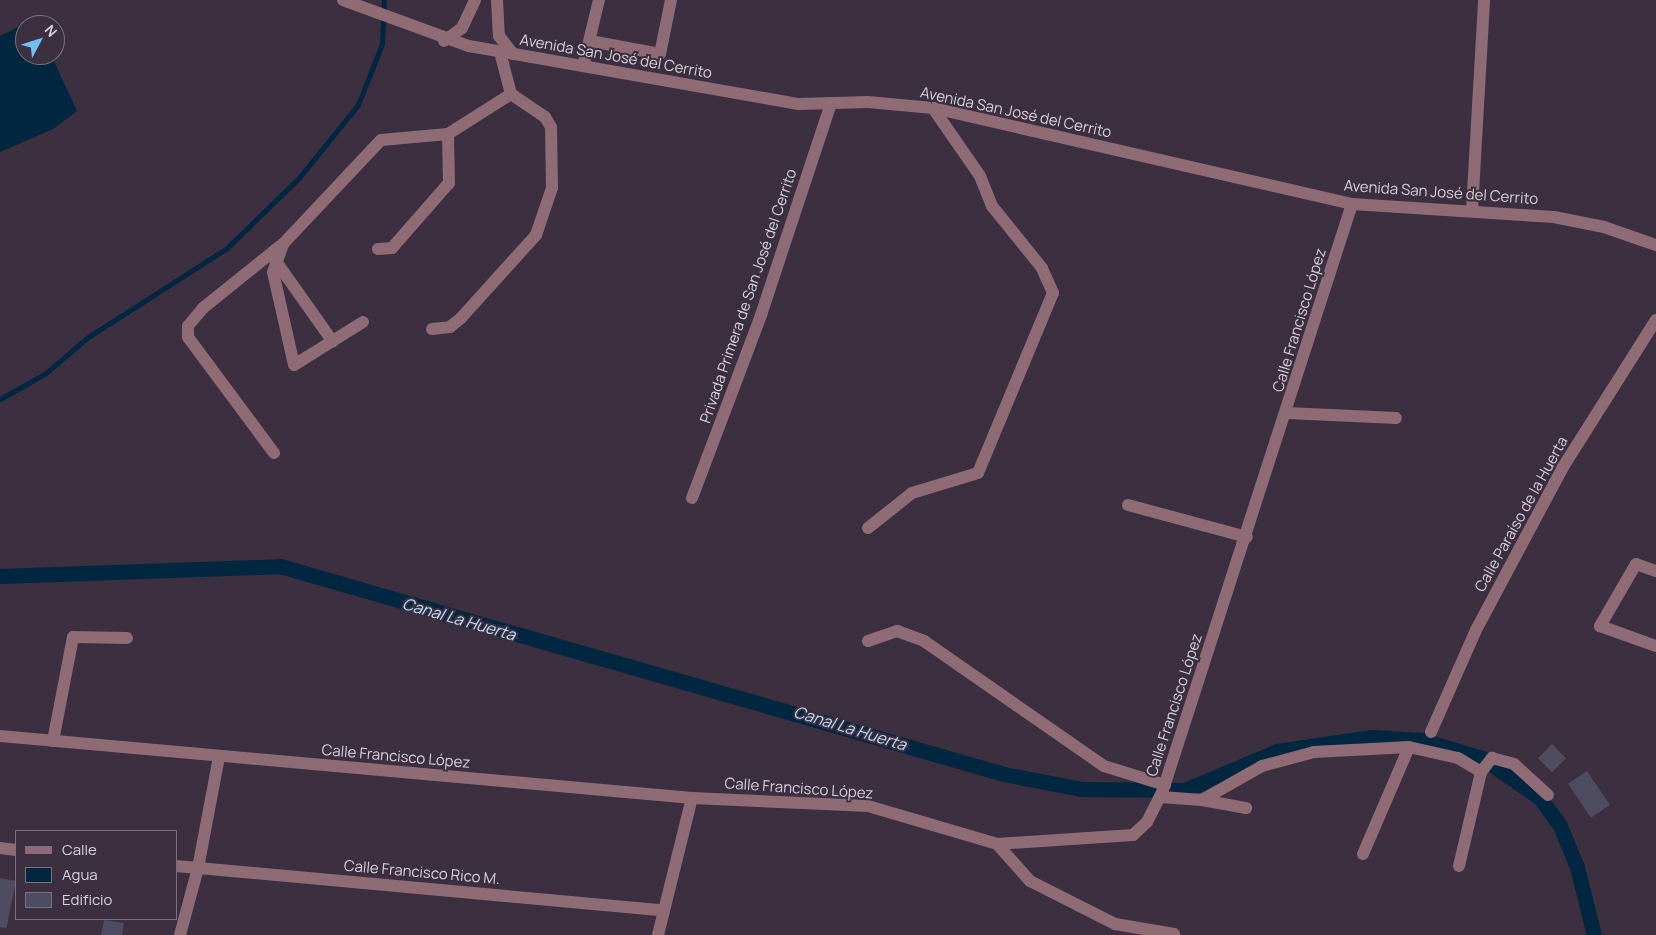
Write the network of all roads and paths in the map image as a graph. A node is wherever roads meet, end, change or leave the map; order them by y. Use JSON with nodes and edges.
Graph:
{"nodes":[{"id":1,"x":343,"y":0,"type":"edge"},
{"id":2,"x":475,"y":0,"type":"edge"},
{"id":3,"x":497,"y":0,"type":"edge"},
{"id":4,"x":599,"y":0,"type":"edge"},
{"id":5,"x":671,"y":0,"type":"edge"},
{"id":6,"x":1484,"y":0,"type":"edge"},
{"id":7,"x":444,"y":40,"type":"junction"},
{"id":8,"x":590,"y":41,"type":"junction"},
{"id":9,"x":507,"y":53,"type":"junction"},
{"id":10,"x":583,"y":66,"type":"junction"},
{"id":11,"x":511,"y":94,"type":"junction"},
{"id":12,"x":831,"y":103,"type":"junction"},
{"id":13,"x":933,"y":108,"type":"junction"},
{"id":14,"x":448,"y":134,"type":"junction"},
{"id":15,"x":1352,"y":204,"type":"junction"},
{"id":16,"x":1472,"y":210,"type":"junction"},
{"id":17,"x":283,"y":244,"type":"junction"},
{"id":18,"x":1656,"y":245,"type":"edge"},
{"id":19,"x":378,"y":249,"type":"dead end"},
{"id":20,"x":276,"y":260,"type":"junction"},
{"id":21,"x":1656,"y":320,"type":"edge"},
{"id":22,"x":363,"y":322,"type":"dead end"},
{"id":23,"x":432,"y":329,"type":"dead end"},
{"id":24,"x":333,"y":342,"type":"junction"},
{"id":25,"x":1287,"y":413,"type":"junction"},
{"id":26,"x":1396,"y":418,"type":"dead end"},
{"id":27,"x":274,"y":453,"type":"dead end"},
{"id":28,"x":692,"y":498,"type":"dead end"},
{"id":29,"x":1128,"y":504,"type":"dead end"},
{"id":30,"x":868,"y":528,"type":"dead end"},
{"id":31,"x":1246,"y":537,"type":"junction"},
{"id":32,"x":1656,"y":571,"type":"edge"},
{"id":33,"x":127,"y":638,"type":"dead end"},
{"id":34,"x":868,"y":642,"type":"dead end"},
{"id":35,"x":1656,"y":646,"type":"edge"},
{"id":36,"x":1431,"y":732,"type":"dead end"},
{"id":37,"x":0,"y":736,"type":"edge"},
{"id":38,"x":53,"y":741,"type":"junction"},
{"id":39,"x":1409,"y":747,"type":"junction"},
{"id":40,"x":219,"y":757,"type":"junction"},
{"id":41,"x":1486,"y":765,"type":"junction"},
{"id":42,"x":1163,"y":791,"type":"junction"},
{"id":43,"x":1548,"y":795,"type":"dead end"},
{"id":44,"x":692,"y":798,"type":"junction"},
{"id":45,"x":1202,"y":800,"type":"junction"},
{"id":46,"x":1246,"y":808,"type":"dead end"},
{"id":47,"x":997,"y":844,"type":"junction"},
{"id":48,"x":0,"y":848,"type":"edge"},
{"id":49,"x":15,"y":850,"type":"edge"},
{"id":50,"x":1363,"y":854,"type":"dead end"},
{"id":51,"x":178,"y":866,"type":"edge"},
{"id":52,"x":1459,"y":866,"type":"dead end"},
{"id":53,"x":198,"y":868,"type":"junction"},
{"id":54,"x":664,"y":910,"type":"junction"},
{"id":55,"x":1113,"y":929,"type":"edge"},
{"id":56,"x":1174,"y":934,"type":"edge"},
{"id":57,"x":180,"y":935,"type":"edge"},
{"id":58,"x":658,"y":935,"type":"edge"}],
"edges":[{"from":1,"to":7,"type":"street","name":"Avenida San José del Cerrito"},
{"from":2,"to":7,"type":"street"},
{"from":3,"to":9,"type":"street"},
{"from":4,"to":8,"type":"street"},
{"from":5,"to":8,"type":"street"},
{"from":6,"to":16,"type":"street"},
{"from":7,"to":9,"type":"street","name":"Avenida San José del Cerrito"},
{"from":8,"to":10,"type":"street"},
{"from":9,"to":10,"type":"street","name":"Avenida San José del Cerrito"},
{"from":9,"to":11,"type":"street"},
{"from":10,"to":12,"type":"street","name":"Avenida San José del Cerrito"},
{"from":11,"to":14,"type":"street"},
{"from":11,"to":23,"type":"street"},
{"from":12,"to":13,"type":"street","name":"Avenida San José del Cerrito"},
{"from":12,"to":28,"type":"street","name":"Privada Primera de San José del Cerrito"},
{"from":13,"to":15,"type":"street","name":"Avenida San José del Cerrito"},
{"from":13,"to":30,"type":"street"},
{"from":14,"to":17,"type":"street"},
{"from":14,"to":19,"type":"street"},
{"from":15,"to":16,"type":"street","name":"Avenida San José del Cerrito"},
{"from":15,"to":25,"type":"street","name":"Calle Francisco López"},
{"from":16,"to":18,"type":"street","name":"Avenida San José del Cerrito"},
{"from":17,"to":20,"type":"street"},
{"from":17,"to":27,"type":"street"},
{"from":20,"to":24,"type":"street"},
{"from":20,"to":24,"type":"street"},
{"from":21,"to":36,"type":"street","name":"Calle Paraíso de la Huerta"},
{"from":22,"to":24,"type":"street"},
{"from":25,"to":26,"type":"street"},
{"from":25,"to":31,"type":"street","name":"Calle Francisco López"},
{"from":29,"to":31,"type":"street"},
{"from":31,"to":42,"type":"street","name":"Calle Francisco López"},
{"from":32,"to":35,"type":"street"},
{"from":33,"to":38,"type":"street"},
{"from":34,"to":42,"type":"street"},
{"from":37,"to":38,"type":"street","name":"Calle Francisco López"},
{"from":38,"to":40,"type":"street","name":"Calle Francisco López"},
{"from":39,"to":41,"type":"street"},
{"from":39,"to":45,"type":"street"},
{"from":39,"to":50,"type":"street"},
{"from":40,"to":44,"type":"street","name":"Calle Francisco López"},
{"from":40,"to":53,"type":"street"},
{"from":41,"to":43,"type":"street"},
{"from":41,"to":52,"type":"street"},
{"from":42,"to":45,"type":"street"},
{"from":42,"to":47,"type":"street","name":"Calle Francisco López"},
{"from":44,"to":47,"type":"street","name":"Calle Francisco López"},
{"from":44,"to":54,"type":"street"},
{"from":45,"to":46,"type":"street"},
{"from":47,"to":55,"type":"street"},
{"from":48,"to":49,"type":"street"},
{"from":51,"to":53,"type":"street","name":"Calle Francisco Rico M."},
{"from":53,"to":54,"type":"street","name":"Calle Francisco Rico M."},
{"from":53,"to":57,"type":"street"},
{"from":54,"to":58,"type":"street"},
{"from":55,"to":56,"type":"street"}]}
